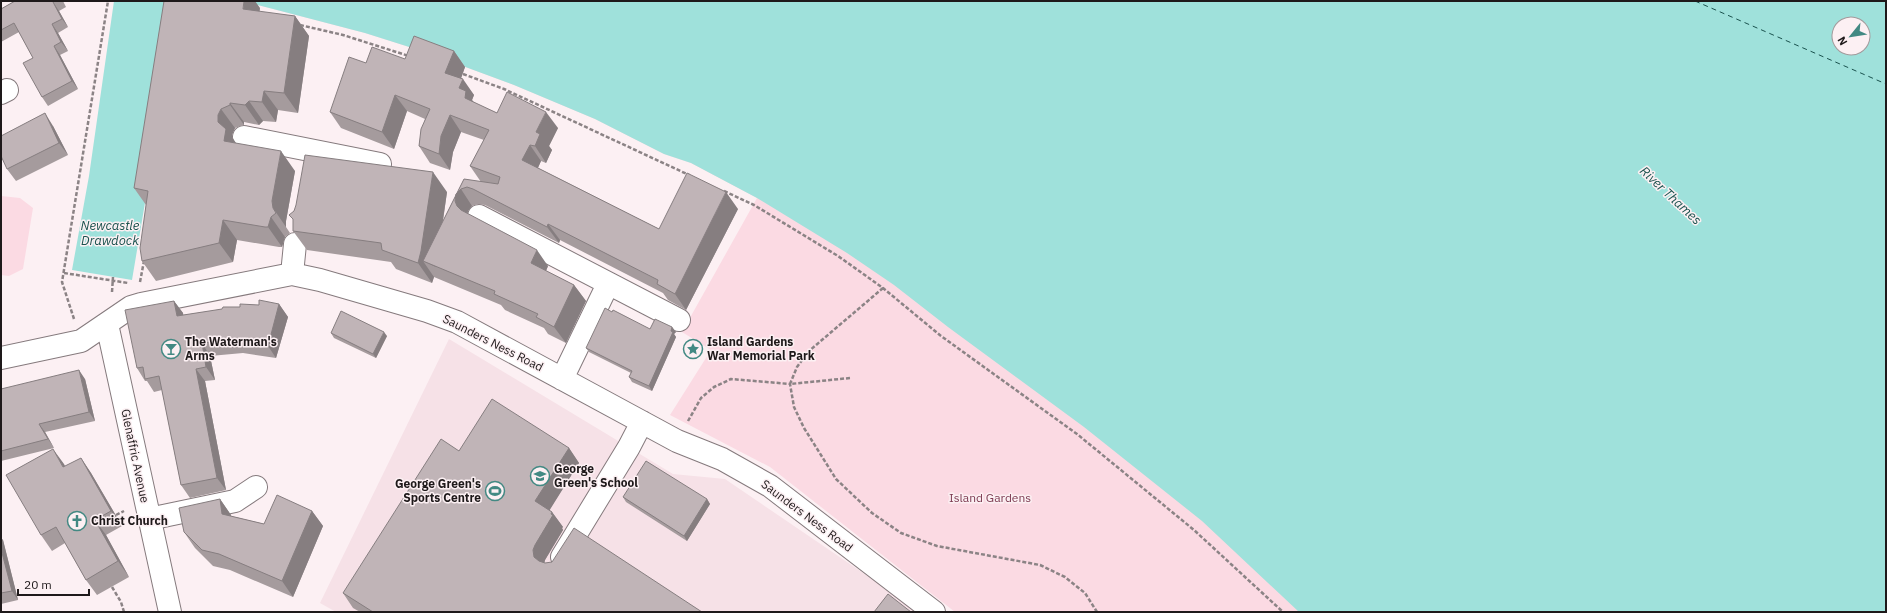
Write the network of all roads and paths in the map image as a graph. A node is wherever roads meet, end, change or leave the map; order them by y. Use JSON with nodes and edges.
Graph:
{"nodes":[{"id":1,"x":108,"y":1,"type":"edge"},
{"id":2,"x":297,"y":24,"type":"dead end"},
{"id":3,"x":415,"y":58,"type":"edge"},
{"id":4,"x":463,"y":74,"type":"dead end"},
{"id":5,"x":244,"y":137,"type":"dead end"},
{"id":6,"x":311,"y":150,"type":"junction"},
{"id":7,"x":380,"y":164,"type":"edge"},
{"id":8,"x":307,"y":172,"type":"edge"},
{"id":9,"x":690,"y":176,"type":"edge"},
{"id":10,"x":718,"y":189,"type":"edge"},
{"id":11,"x":479,"y":216,"type":"dead end"},
{"id":12,"x":295,"y":244,"type":"edge"},
{"id":13,"x":145,"y":254,"type":"edge"},
{"id":14,"x":64,"y":273,"type":"junction"},
{"id":15,"x":292,"y":274,"type":"junction"},
{"id":16,"x":608,"y":284,"type":"junction"},
{"id":17,"x":883,"y":288,"type":"junction"},
{"id":18,"x":679,"y":320,"type":"dead end"},
{"id":19,"x":107,"y":324,"type":"junction"},
{"id":20,"x":81,"y":341,"type":"junction"},
{"id":21,"x":1,"y":358,"type":"edge"},
{"id":22,"x":850,"y":378,"type":"dead end"},
{"id":23,"x":562,"y":379,"type":"junction"},
{"id":24,"x":790,"y":384,"type":"junction"},
{"id":25,"x":642,"y":422,"type":"junction"},
{"id":26,"x":678,"y":441,"type":"junction"},
{"id":27,"x":256,"y":487,"type":"dead end"},
{"id":28,"x":149,"y":519,"type":"junction"},
{"id":29,"x":556,"y":566,"type":"edge"},
{"id":30,"x":112,"y":587,"type":"dead end"},
{"id":31,"x":124,"y":612,"type":"edge"},
{"id":32,"x":170,"y":612,"type":"edge"},
{"id":33,"x":934,"y":612,"type":"edge"},
{"id":34,"x":1097,"y":612,"type":"edge"},
{"id":35,"x":1283,"y":612,"type":"edge"}],
"edges":[{"from":1,"to":14,"type":"path"},
{"from":2,"to":3,"type":"path"},
{"from":4,"to":9,"type":"path"},
{"from":5,"to":6,"type":"street"},
{"from":6,"to":7,"type":"street"},
{"from":6,"to":8,"type":"street"},
{"from":10,"to":17,"type":"path"},
{"from":11,"to":16,"type":"street"},
{"from":12,"to":15,"type":"street"},
{"from":13,"to":14,"type":"path"},
{"from":14,"to":20,"type":"path"},
{"from":15,"to":19,"type":"street","name":"Saunders Ness Road"},
{"from":15,"to":23,"type":"street","name":"Saunders Ness Road"},
{"from":16,"to":18,"type":"street"},
{"from":16,"to":23,"type":"street"},
{"from":17,"to":24,"type":"path"},
{"from":17,"to":35,"type":"path"},
{"from":19,"to":20,"type":"street","name":"Saunders Ness Road"},
{"from":19,"to":28,"type":"street","name":"Glenaffric Avenue"},
{"from":20,"to":21,"type":"street","name":"Saunders Ness Road"},
{"from":22,"to":24,"type":"path"},
{"from":23,"to":25,"type":"street","name":"Saunders Ness Road"},
{"from":24,"to":26,"type":"path"},
{"from":24,"to":34,"type":"path"},
{"from":25,"to":26,"type":"street","name":"Saunders Ness Road"},
{"from":25,"to":29,"type":"street"},
{"from":26,"to":33,"type":"street","name":"Saunders Ness Road"},
{"from":27,"to":28,"type":"street"},
{"from":28,"to":32,"type":"street","name":"Glenaffric Avenue"},
{"from":30,"to":31,"type":"path"}]}
